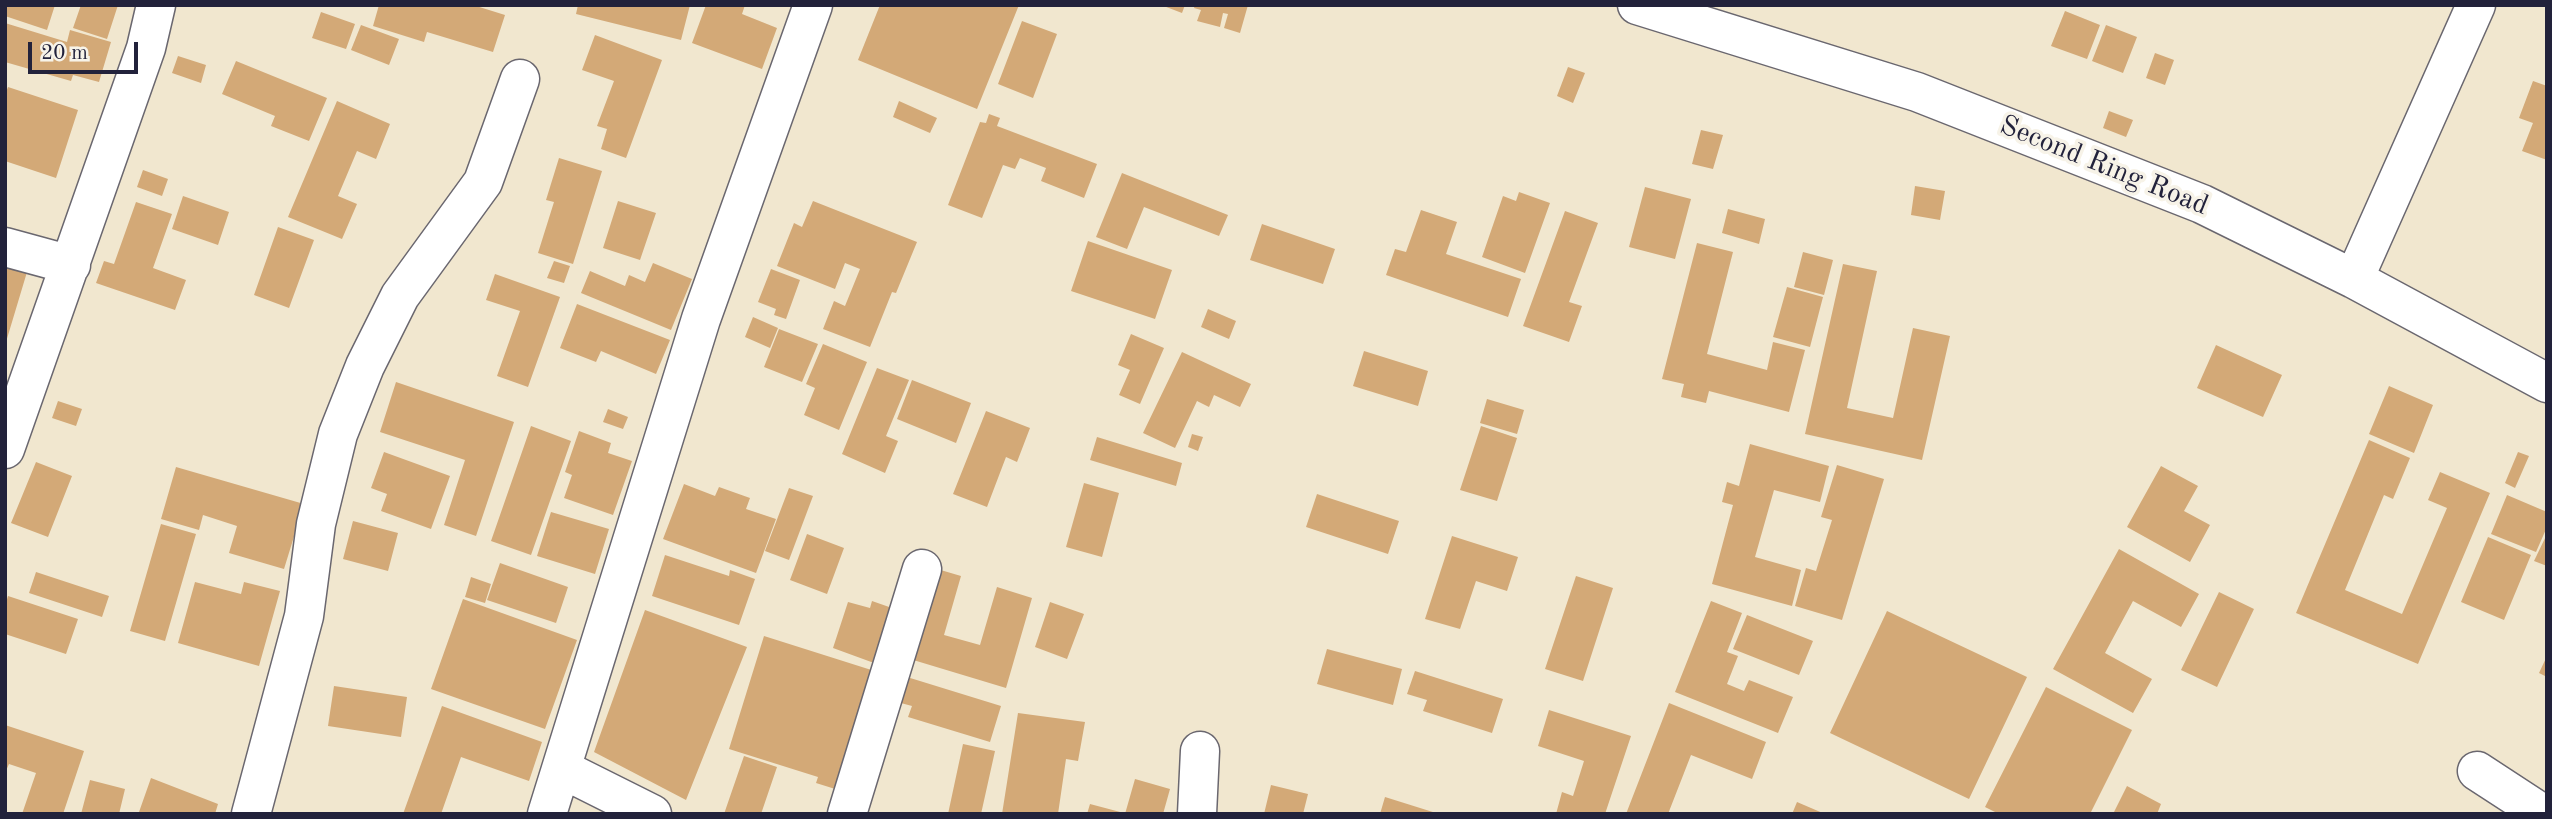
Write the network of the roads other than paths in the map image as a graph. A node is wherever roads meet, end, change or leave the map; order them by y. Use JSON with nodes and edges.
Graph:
{"nodes":[{"id":1,"x":156,"y":5,"type":"edge"},
{"id":2,"x":813,"y":5,"type":"edge"},
{"id":3,"x":1637,"y":5,"type":"edge"},
{"id":4,"x":2476,"y":5,"type":"edge"},
{"id":5,"x":520,"y":79,"type":"dead end"},
{"id":6,"x":5,"y":247,"type":"edge"},
{"id":7,"x":71,"y":265,"type":"junction"},
{"id":8,"x":2354,"y":279,"type":"junction"},
{"id":9,"x":2547,"y":383,"type":"edge"},
{"id":10,"x":5,"y":449,"type":"edge"},
{"id":11,"x":922,"y":569,"type":"dead end"},
{"id":12,"x":1200,"y":751,"type":"dead end"},
{"id":13,"x":562,"y":769,"type":"junction"},
{"id":14,"x":2477,"y":771,"type":"dead end"},
{"id":15,"x":251,"y":814,"type":"edge"},
{"id":16,"x":547,"y":814,"type":"edge"},
{"id":17,"x":652,"y":814,"type":"edge"},
{"id":18,"x":847,"y":814,"type":"edge"},
{"id":19,"x":1197,"y":814,"type":"edge"},
{"id":20,"x":2543,"y":814,"type":"edge"}],
"edges":[{"from":1,"to":7,"type":"street"},
{"from":2,"to":13,"type":"street"},
{"from":3,"to":8,"type":"street","name":"Second Ring Road"},
{"from":4,"to":8,"type":"street"},
{"from":5,"to":15,"type":"street"},
{"from":6,"to":7,"type":"street"},
{"from":7,"to":10,"type":"street"},
{"from":8,"to":9,"type":"street","name":"Second Ring Road"},
{"from":11,"to":18,"type":"street"},
{"from":12,"to":19,"type":"street"},
{"from":13,"to":16,"type":"street"},
{"from":13,"to":17,"type":"street"},
{"from":14,"to":20,"type":"street"}]}
